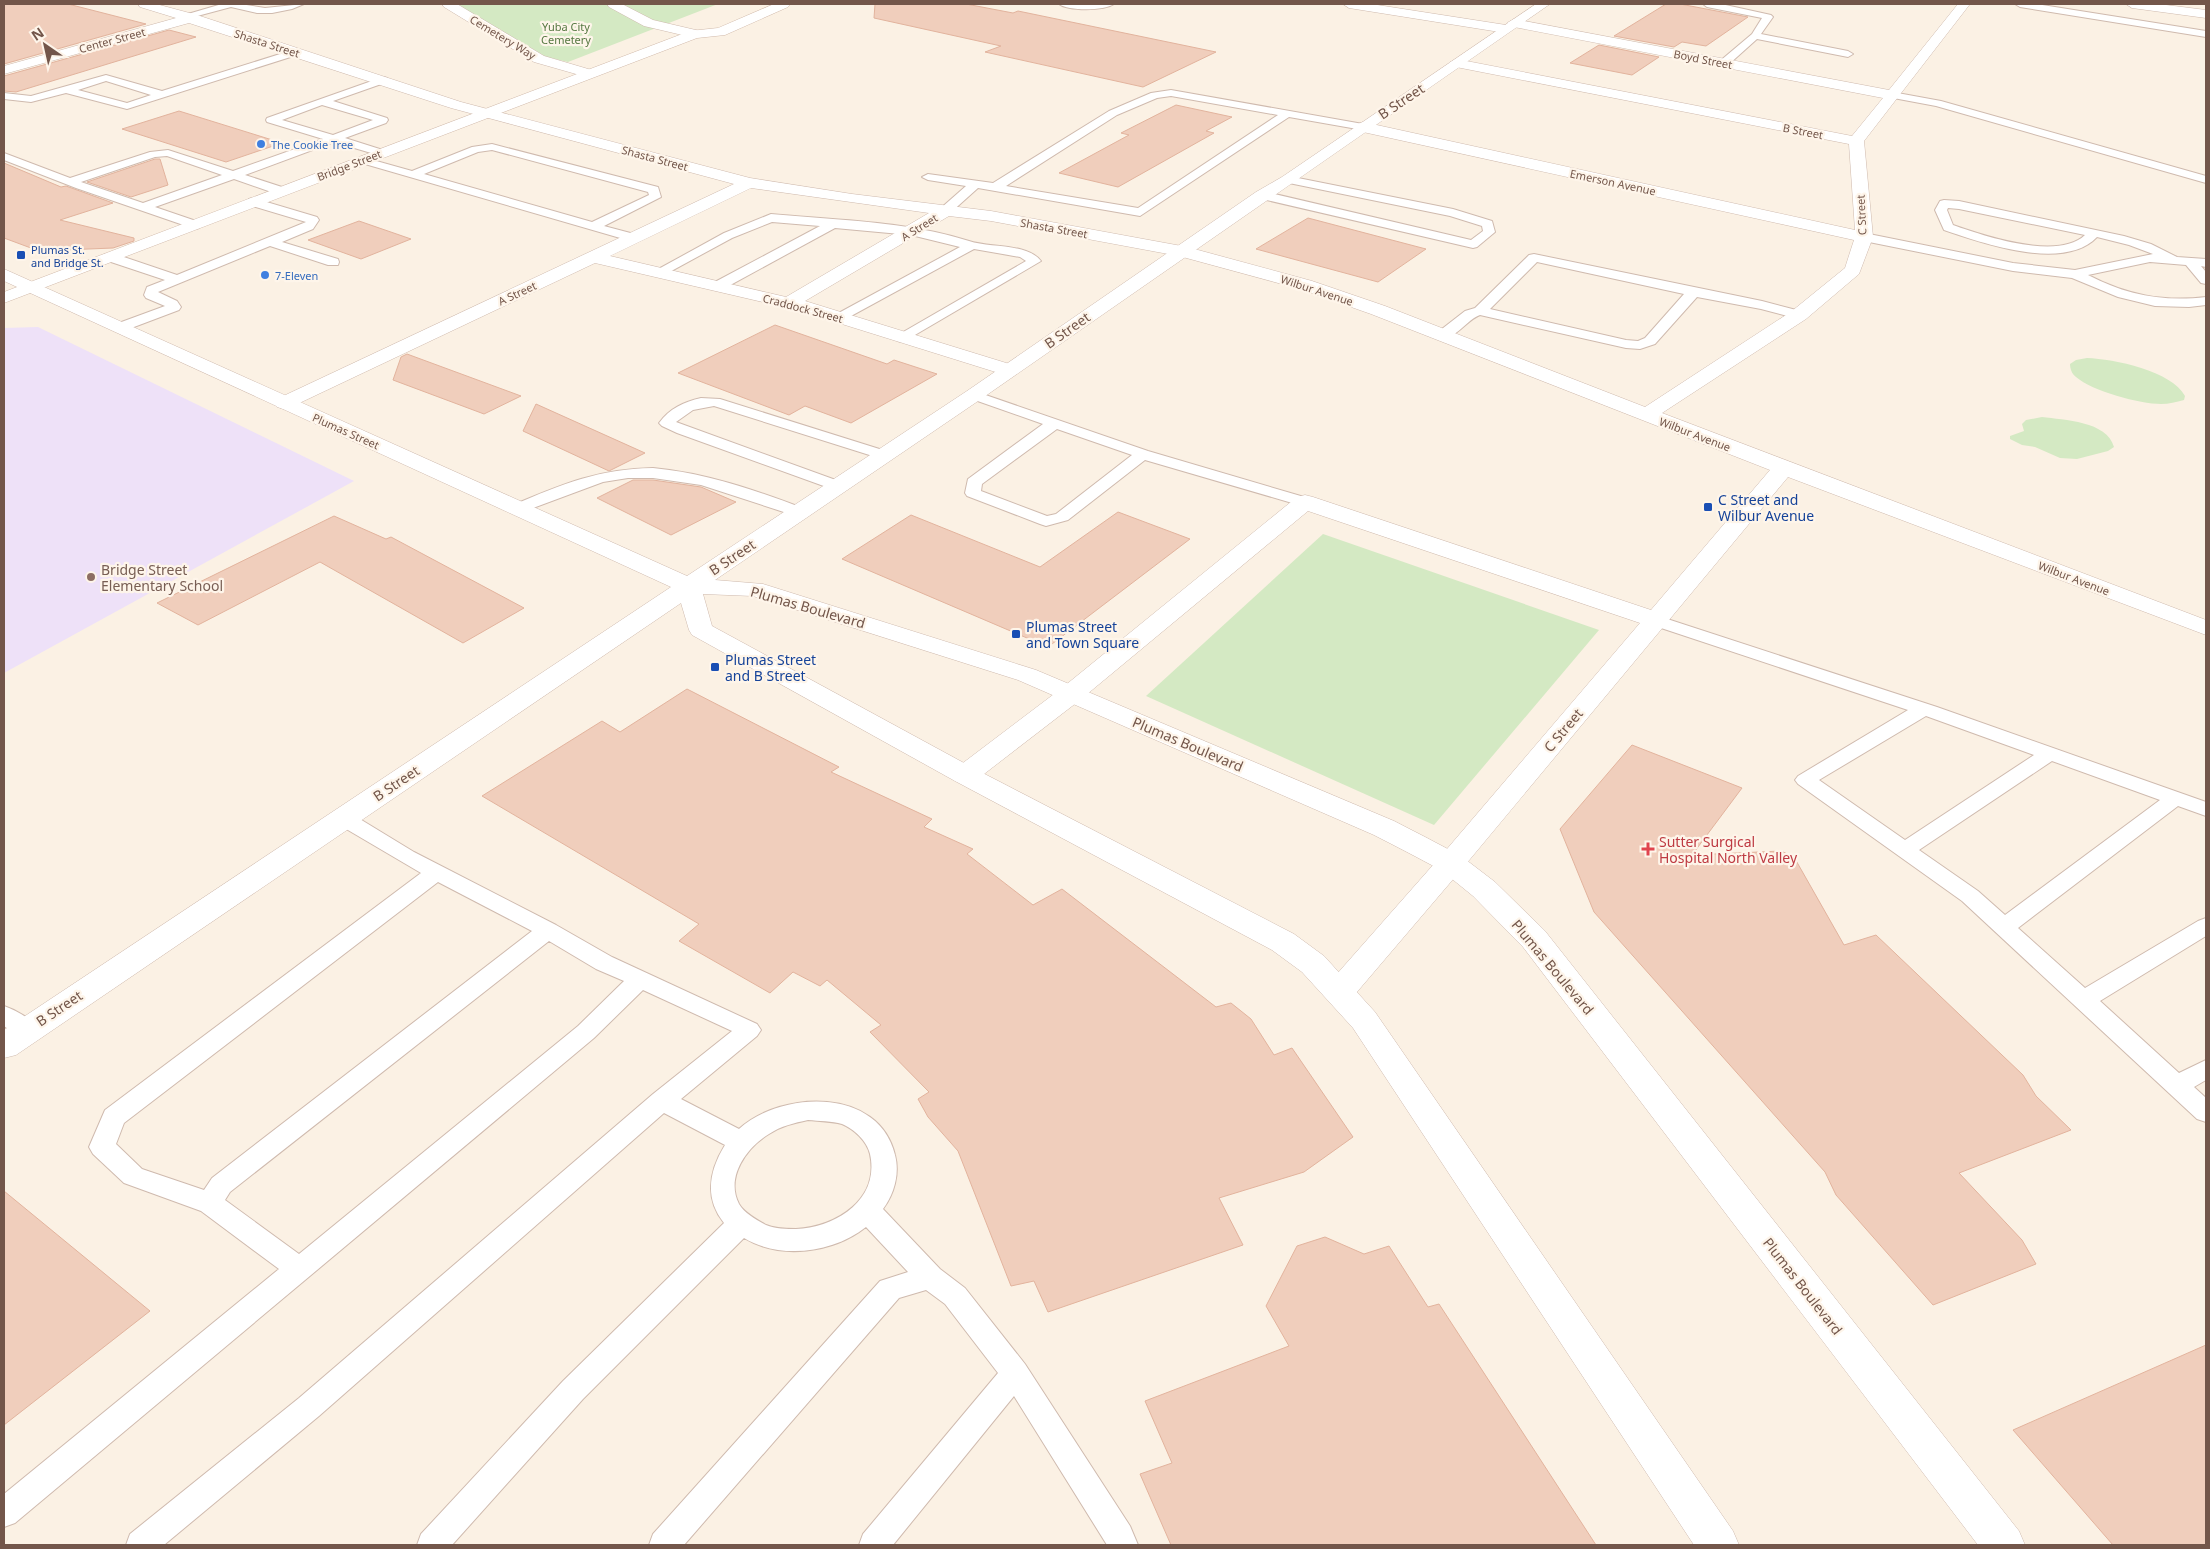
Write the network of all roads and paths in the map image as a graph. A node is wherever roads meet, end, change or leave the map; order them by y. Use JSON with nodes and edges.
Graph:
{"nodes":[{"id":1,"x":144,"y":4,"type":"edge"},
{"id":2,"x":231,"y":4,"type":"edge"},
{"id":3,"x":299,"y":4,"type":"edge"},
{"id":4,"x":448,"y":4,"type":"edge"},
{"id":5,"x":613,"y":4,"type":"edge"},
{"id":6,"x":784,"y":4,"type":"edge"},
{"id":7,"x":1064,"y":4,"type":"edge"},
{"id":8,"x":1109,"y":4,"type":"edge"},
{"id":9,"x":1349,"y":4,"type":"edge"},
{"id":10,"x":1544,"y":4,"type":"edge"},
{"id":11,"x":1707,"y":4,"type":"edge"},
{"id":12,"x":1964,"y":4,"type":"edge"},
{"id":13,"x":2020,"y":4,"type":"edge"},
{"id":14,"x":2132,"y":4,"type":"edge"},
{"id":15,"x":2206,"y":14,"type":"edge"},
{"id":16,"x":189,"y":17,"type":"junction"},
{"id":17,"x":716,"y":18,"type":"dead end"},
{"id":18,"x":1510,"y":26,"type":"junction"},
{"id":19,"x":694,"y":34,"type":"junction"},
{"id":20,"x":2206,"y":34,"type":"edge"},
{"id":21,"x":1755,"y":36,"type":"junction"},
{"id":22,"x":296,"y":52,"type":"junction"},
{"id":23,"x":1848,"y":54,"type":"dead end"},
{"id":24,"x":1456,"y":63,"type":"junction"},
{"id":25,"x":1724,"y":63,"type":"junction"},
{"id":26,"x":4,"y":70,"type":"edge"},
{"id":27,"x":590,"y":74,"type":"junction"},
{"id":28,"x":383,"y":80,"type":"junction"},
{"id":29,"x":66,"y":90,"type":"junction"},
{"id":30,"x":163,"y":95,"type":"junction"},
{"id":31,"x":1892,"y":95,"type":"junction"},
{"id":32,"x":4,"y":96,"type":"edge"},
{"id":33,"x":322,"y":101,"type":"junction"},
{"id":34,"x":487,"y":113,"type":"junction"},
{"id":35,"x":1287,"y":113,"type":"junction"},
{"id":36,"x":1363,"y":127,"type":"junction"},
{"id":37,"x":335,"y":138,"type":"junction"},
{"id":38,"x":1856,"y":141,"type":"junction"},
{"id":39,"x":382,"y":153,"type":"junction"},
{"id":40,"x":4,"y":156,"type":"edge"},
{"id":41,"x":362,"y":160,"type":"junction"},
{"id":42,"x":233,"y":175,"type":"junction"},
{"id":43,"x":412,"y":175,"type":"junction"},
{"id":44,"x":928,"y":177,"type":"dead end"},
{"id":45,"x":1288,"y":180,"type":"junction"},
{"id":46,"x":2206,"y":180,"type":"edge"},
{"id":47,"x":70,"y":182,"type":"junction"},
{"id":48,"x":749,"y":183,"type":"junction"},
{"id":49,"x":976,"y":184,"type":"junction"},
{"id":50,"x":996,"y":187,"type":"junction"},
{"id":51,"x":281,"y":191,"type":"junction"},
{"id":52,"x":1262,"y":195,"type":"junction"},
{"id":53,"x":254,"y":202,"type":"junction"},
{"id":54,"x":144,"y":207,"type":"junction"},
{"id":55,"x":945,"y":210,"type":"junction"},
{"id":56,"x":833,"y":224,"type":"junction"},
{"id":57,"x":195,"y":225,"type":"junction"},
{"id":58,"x":593,"y":226,"type":"junction"},
{"id":59,"x":911,"y":231,"type":"junction"},
{"id":60,"x":2094,"y":233,"type":"junction"},
{"id":61,"x":1864,"y":237,"type":"junction"},
{"id":62,"x":634,"y":238,"type":"junction"},
{"id":63,"x":270,"y":242,"type":"junction"},
{"id":64,"x":964,"y":244,"type":"junction"},
{"id":65,"x":1181,"y":251,"type":"junction"},
{"id":66,"x":110,"y":257,"type":"junction"},
{"id":67,"x":593,"y":257,"type":"junction"},
{"id":68,"x":2172,"y":260,"type":"junction"},
{"id":69,"x":333,"y":262,"type":"dead end"},
{"id":70,"x":2191,"y":262,"type":"junction"},
{"id":71,"x":2206,"y":263,"type":"edge"},
{"id":72,"x":659,"y":272,"type":"junction"},
{"id":73,"x":4,"y":274,"type":"edge"},
{"id":74,"x":2075,"y":274,"type":"junction"},
{"id":75,"x":178,"y":280,"type":"junction"},
{"id":76,"x":2206,"y":280,"type":"edge"},
{"id":77,"x":718,"y":286,"type":"junction"},
{"id":78,"x":32,"y":287,"type":"junction"},
{"id":79,"x":1697,"y":293,"type":"junction"},
{"id":80,"x":4,"y":298,"type":"edge"},
{"id":81,"x":2206,"y":301,"type":"edge"},
{"id":82,"x":789,"y":303,"type":"junction"},
{"id":83,"x":1480,"y":311,"type":"junction"},
{"id":84,"x":1799,"y":315,"type":"junction"},
{"id":85,"x":840,"y":318,"type":"junction"},
{"id":86,"x":121,"y":327,"type":"junction"},
{"id":87,"x":1443,"y":335,"type":"junction"},
{"id":88,"x":903,"y":338,"type":"junction"},
{"id":89,"x":1009,"y":370,"type":"junction"},
{"id":90,"x":974,"y":395,"type":"junction"},
{"id":91,"x":284,"y":403,"type":"junction"},
{"id":92,"x":1646,"y":415,"type":"junction"},
{"id":93,"x":1055,"y":423,"type":"junction"},
{"id":94,"x":1143,"y":454,"type":"junction"},
{"id":95,"x":884,"y":455,"type":"junction"},
{"id":96,"x":1784,"y":468,"type":"junction"},
{"id":97,"x":838,"y":486,"type":"junction"},
{"id":98,"x":1305,"y":502,"type":"junction"},
{"id":99,"x":519,"y":508,"type":"junction"},
{"id":100,"x":799,"y":512,"type":"junction"},
{"id":101,"x":690,"y":586,"type":"junction"},
{"id":102,"x":1655,"y":620,"type":"junction"},
{"id":103,"x":2206,"y":628,"type":"edge"},
{"id":104,"x":1071,"y":694,"type":"junction"},
{"id":105,"x":1924,"y":709,"type":"junction"},
{"id":106,"x":2050,"y":753,"type":"junction"},
{"id":107,"x":965,"y":775,"type":"junction"},
{"id":108,"x":2176,"y":798,"type":"junction"},
{"id":109,"x":2206,"y":809,"type":"edge"},
{"id":110,"x":343,"y":818,"type":"junction"},
{"id":111,"x":1904,"y":850,"type":"junction"},
{"id":112,"x":1451,"y":864,"type":"junction"},
{"id":113,"x":436,"y":872,"type":"junction"},
{"id":114,"x":2206,"y":926,"type":"edge"},
{"id":115,"x":2004,"y":927,"type":"junction"},
{"id":116,"x":548,"y":930,"type":"junction"},
{"id":117,"x":639,"y":980,"type":"junction"},
{"id":118,"x":1340,"y":991,"type":"junction"},
{"id":119,"x":2084,"y":1000,"type":"junction"},
{"id":120,"x":4,"y":1015,"type":"edge"},
{"id":121,"x":27,"y":1030,"type":"junction"},
{"id":122,"x":4,"y":1046,"type":"edge"},
{"id":123,"x":2206,"y":1069,"type":"edge"},
{"id":124,"x":2177,"y":1085,"type":"junction"},
{"id":125,"x":662,"y":1101,"type":"junction"},
{"id":126,"x":2206,"y":1112,"type":"edge"},
{"id":127,"x":740,"y":1142,"type":"junction"},
{"id":128,"x":210,"y":1203,"type":"junction"},
{"id":129,"x":867,"y":1210,"type":"junction"},
{"id":130,"x":742,"y":1224,"type":"junction"},
{"id":131,"x":300,"y":1269,"type":"junction"},
{"id":132,"x":930,"y":1277,"type":"junction"},
{"id":133,"x":1015,"y":1373,"type":"junction"},
{"id":134,"x":4,"y":1513,"type":"edge"},
{"id":135,"x":141,"y":1545,"type":"edge"},
{"id":136,"x":432,"y":1545,"type":"edge"},
{"id":137,"x":664,"y":1545,"type":"edge"},
{"id":138,"x":874,"y":1545,"type":"edge"},
{"id":139,"x":1122,"y":1545,"type":"edge"},
{"id":140,"x":1718,"y":1545,"type":"edge"},
{"id":141,"x":2004,"y":1545,"type":"edge"}],
"edges":[{"from":1,"to":16,"type":"street","name":"Shasta Street"},
{"from":2,"to":3,"type":"lane"},
{"from":2,"to":16,"type":"lane"},
{"from":4,"to":27,"type":"street","name":"Cemetery Way"},
{"from":5,"to":19,"type":"street"},
{"from":6,"to":19,"type":"street","name":"Bridge Street"},
{"from":7,"to":8,"type":"lane"},
{"from":9,"to":18,"type":"street","name":"Boyd Street"},
{"from":10,"to":18,"type":"street","name":"B Street"},
{"from":11,"to":21,"type":"lane"},
{"from":12,"to":31,"type":"street"},
{"from":13,"to":20,"type":"lane"},
{"from":14,"to":15,"type":"street"},
{"from":16,"to":22,"type":"street","name":"Shasta Street"},
{"from":16,"to":26,"type":"street","name":"Center Street"},
{"from":17,"to":19,"type":"street","name":"Bridge Street"},
{"from":18,"to":24,"type":"street","name":"B Street"},
{"from":18,"to":25,"type":"street","name":"Boyd Street"},
{"from":19,"to":27,"type":"street","name":"Bridge Street"},
{"from":21,"to":23,"type":"lane"},
{"from":21,"to":25,"type":"lane"},
{"from":22,"to":28,"type":"street","name":"Shasta Street"},
{"from":22,"to":30,"type":"lane"},
{"from":24,"to":36,"type":"street","name":"B Street"},
{"from":24,"to":38,"type":"street","name":"B Street"},
{"from":25,"to":31,"type":"street","name":"Boyd Street"},
{"from":27,"to":34,"type":"street","name":"Bridge Street"},
{"from":28,"to":33,"type":"lane"},
{"from":28,"to":34,"type":"street","name":"Shasta Street"},
{"from":29,"to":30,"type":"lane"},
{"from":29,"to":30,"type":"lane"},
{"from":29,"to":32,"type":"lane"},
{"from":31,"to":38,"type":"street"},
{"from":31,"to":46,"type":"lane"},
{"from":33,"to":37,"type":"lane"},
{"from":33,"to":37,"type":"lane"},
{"from":34,"to":39,"type":"street","name":"Bridge Street"},
{"from":34,"to":48,"type":"street","name":"Shasta Street"},
{"from":35,"to":36,"type":"lane"},
{"from":35,"to":50,"type":"lane"},
{"from":35,"to":50,"type":"lane"},
{"from":36,"to":45,"type":"street","name":"B Street"},
{"from":36,"to":61,"type":"street","name":"Emerson Avenue"},
{"from":37,"to":39,"type":"lane"},
{"from":37,"to":42,"type":"lane"},
{"from":38,"to":61,"type":"street","name":"C Street"},
{"from":39,"to":41,"type":"street","name":"Bridge Street"},
{"from":40,"to":47,"type":"lane"},
{"from":41,"to":43,"type":"lane"},
{"from":41,"to":51,"type":"street","name":"Bridge Street"},
{"from":42,"to":47,"type":"lane"},
{"from":42,"to":51,"type":"lane"},
{"from":42,"to":54,"type":"lane"},
{"from":43,"to":58,"type":"lane"},
{"from":43,"to":58,"type":"lane"},
{"from":44,"to":49,"type":"lane"},
{"from":45,"to":52,"type":"street","name":"B Street"},
{"from":45,"to":52,"type":"lane"},
{"from":47,"to":54,"type":"lane"},
{"from":48,"to":55,"type":"street","name":"Shasta Street"},
{"from":48,"to":62,"type":"street","name":"A Street"},
{"from":49,"to":50,"type":"lane"},
{"from":49,"to":55,"type":"lane"},
{"from":51,"to":53,"type":"street","name":"Bridge Street"},
{"from":52,"to":65,"type":"street","name":"B Street"},
{"from":53,"to":57,"type":"street","name":"Bridge Street"},
{"from":53,"to":63,"type":"lane"},
{"from":54,"to":57,"type":"lane"},
{"from":55,"to":59,"type":"street","name":"A Street"},
{"from":55,"to":65,"type":"street","name":"Shasta Street"},
{"from":56,"to":59,"type":"lane"},
{"from":56,"to":72,"type":"lane"},
{"from":56,"to":77,"type":"lane"},
{"from":57,"to":66,"type":"street","name":"Bridge Street"},
{"from":58,"to":62,"type":"lane"},
{"from":59,"to":64,"type":"lane"},
{"from":59,"to":82,"type":"street","name":"A Street"},
{"from":60,"to":60,"type":"lane"},
{"from":60,"to":68,"type":"lane"},
{"from":61,"to":74,"type":"lane"},
{"from":61,"to":84,"type":"street","name":"C Street"},
{"from":62,"to":67,"type":"street","name":"A Street"},
{"from":63,"to":69,"type":"lane"},
{"from":63,"to":75,"type":"lane"},
{"from":64,"to":85,"type":"lane"},
{"from":64,"to":88,"type":"lane"},
{"from":65,"to":87,"type":"street","name":"Wilbur Avenue"},
{"from":65,"to":89,"type":"street","name":"B Street"},
{"from":66,"to":75,"type":"lane"},
{"from":66,"to":78,"type":"street","name":"Bridge Street"},
{"from":67,"to":72,"type":"street","name":"Craddock Street"},
{"from":67,"to":91,"type":"street","name":"A Street"},
{"from":68,"to":70,"type":"lane"},
{"from":68,"to":74,"type":"lane"},
{"from":70,"to":71,"type":"lane"},
{"from":70,"to":76,"type":"lane"},
{"from":72,"to":77,"type":"street","name":"Craddock Street"},
{"from":73,"to":78,"type":"street","name":"Plumas Street"},
{"from":74,"to":81,"type":"lane"},
{"from":75,"to":86,"type":"lane"},
{"from":77,"to":82,"type":"street","name":"Craddock Street"},
{"from":78,"to":80,"type":"street","name":"Bridge Street"},
{"from":78,"to":86,"type":"street","name":"Plumas Street"},
{"from":79,"to":83,"type":"lane"},
{"from":79,"to":83,"type":"lane"},
{"from":79,"to":84,"type":"lane"},
{"from":82,"to":85,"type":"street","name":"Craddock Street"},
{"from":83,"to":87,"type":"lane"},
{"from":84,"to":92,"type":"street","name":"C Street"},
{"from":85,"to":88,"type":"street","name":"Craddock Street"},
{"from":86,"to":91,"type":"street","name":"Plumas Street"},
{"from":87,"to":92,"type":"street","name":"Wilbur Avenue"},
{"from":88,"to":89,"type":"street","name":"Craddock Street"},
{"from":89,"to":90,"type":"street","name":"B Street"},
{"from":90,"to":93,"type":"lane"},
{"from":90,"to":95,"type":"street","name":"B Street"},
{"from":91,"to":99,"type":"street","name":"Plumas Street"},
{"from":92,"to":96,"type":"street","name":"Wilbur Avenue"},
{"from":93,"to":94,"type":"lane"},
{"from":93,"to":94,"type":"lane"},
{"from":94,"to":98,"type":"lane"},
{"from":95,"to":97,"type":"street","name":"B Street"},
{"from":95,"to":97,"type":"lane"},
{"from":96,"to":102,"type":"street","name":"C Street"},
{"from":96,"to":103,"type":"street","name":"Wilbur Avenue"},
{"from":97,"to":100,"type":"street","name":"B Street"},
{"from":98,"to":102,"type":"street"},
{"from":98,"to":104,"type":"street"},
{"from":99,"to":100,"type":"lane"},
{"from":99,"to":101,"type":"street","name":"Plumas Street"},
{"from":100,"to":101,"type":"street","name":"B Street"},
{"from":101,"to":104,"type":"street","name":"Plumas Boulevard"},
{"from":101,"to":107,"type":"street"},
{"from":101,"to":110,"type":"street","name":"B Street"},
{"from":102,"to":105,"type":"lane"},
{"from":102,"to":112,"type":"street","name":"C Street"},
{"from":104,"to":107,"type":"street"},
{"from":104,"to":112,"type":"street","name":"Plumas Boulevard"},
{"from":105,"to":106,"type":"lane"},
{"from":105,"to":111,"type":"lane"},
{"from":106,"to":108,"type":"lane"},
{"from":106,"to":111,"type":"lane"},
{"from":107,"to":118,"type":"street"},
{"from":108,"to":109,"type":"lane"},
{"from":108,"to":115,"type":"lane"},
{"from":110,"to":113,"type":"lane"},
{"from":110,"to":121,"type":"street","name":"B Street"},
{"from":111,"to":115,"type":"lane"},
{"from":112,"to":118,"type":"street","name":"C Street"},
{"from":112,"to":141,"type":"street","name":"Plumas Boulevard"},
{"from":113,"to":116,"type":"lane"},
{"from":113,"to":128,"type":"lane"},
{"from":114,"to":119,"type":"lane"},
{"from":115,"to":119,"type":"lane"},
{"from":116,"to":117,"type":"lane"},
{"from":116,"to":128,"type":"lane"},
{"from":117,"to":125,"type":"lane"},
{"from":117,"to":131,"type":"lane"},
{"from":118,"to":140,"type":"street"},
{"from":119,"to":124,"type":"lane"},
{"from":120,"to":121,"type":"lane"},
{"from":121,"to":122,"type":"street","name":"B Street"},
{"from":123,"to":124,"type":"lane"},
{"from":124,"to":126,"type":"lane"},
{"from":125,"to":127,"type":"lane"},
{"from":125,"to":135,"type":"lane"},
{"from":127,"to":129,"type":"lane"},
{"from":127,"to":130,"type":"lane"},
{"from":128,"to":131,"type":"lane"},
{"from":129,"to":130,"type":"lane"},
{"from":129,"to":132,"type":"lane"},
{"from":130,"to":136,"type":"lane"},
{"from":131,"to":134,"type":"lane"},
{"from":132,"to":133,"type":"lane"},
{"from":132,"to":137,"type":"lane"},
{"from":133,"to":138,"type":"lane"},
{"from":133,"to":139,"type":"lane"}]}
